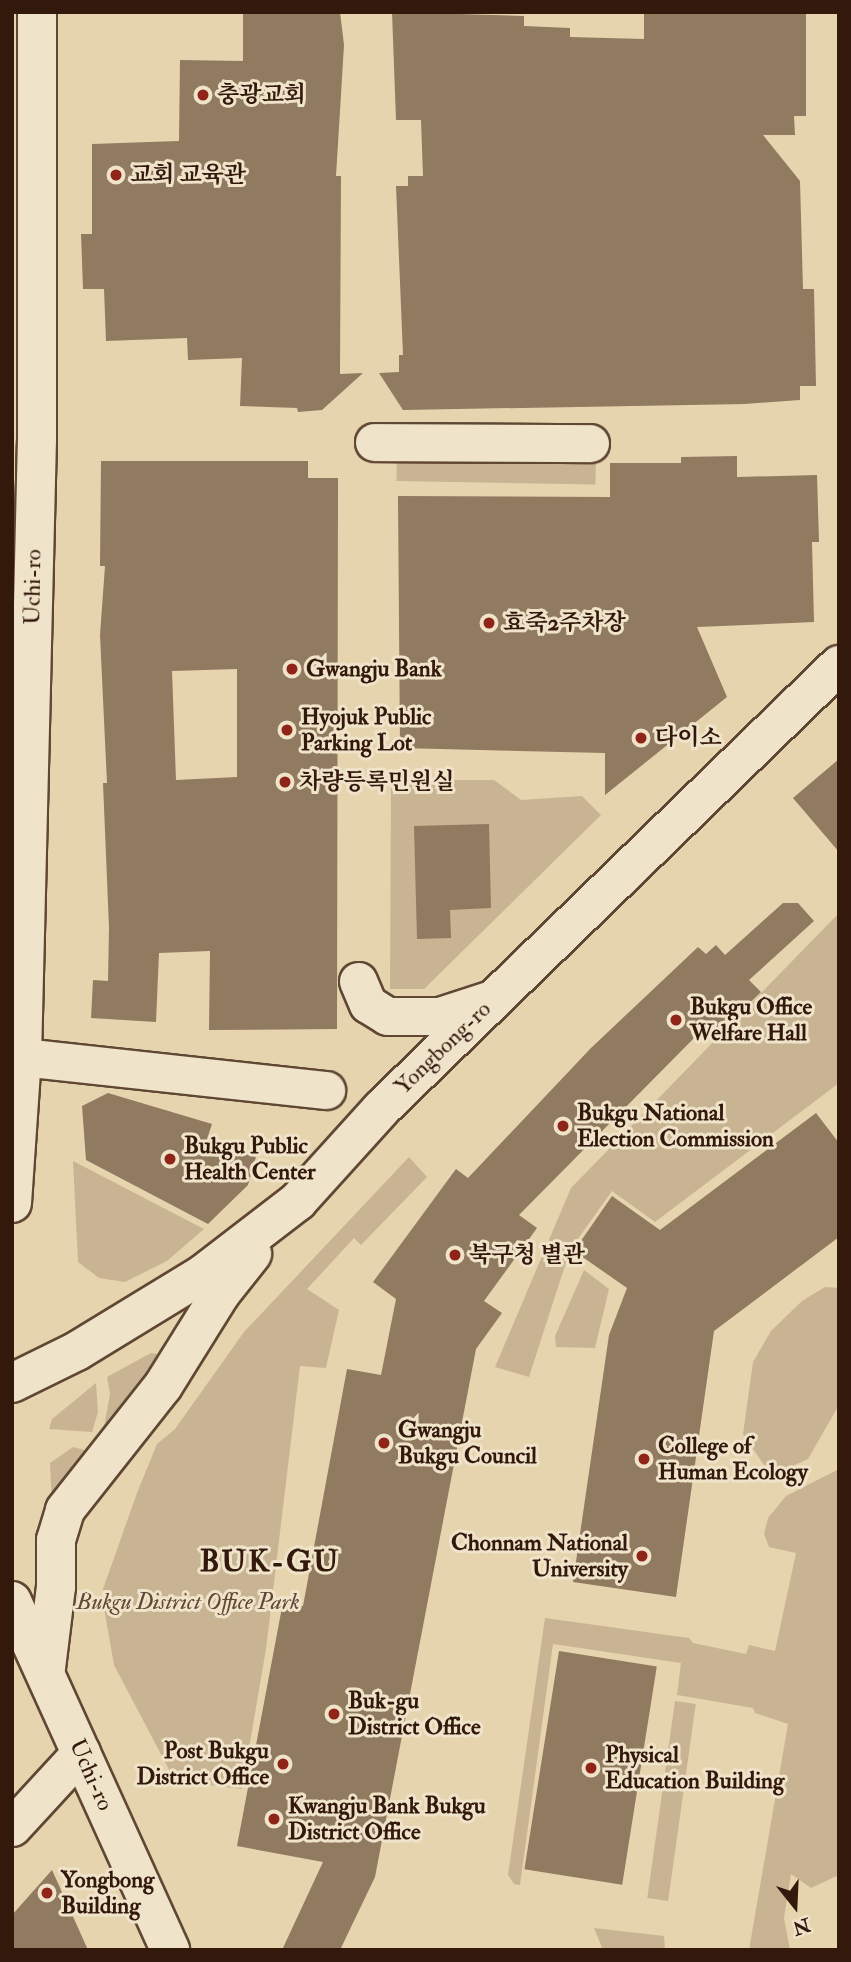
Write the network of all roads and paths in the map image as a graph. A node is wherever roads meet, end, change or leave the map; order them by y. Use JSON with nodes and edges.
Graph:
{"nodes":[{"id":1,"x":37,"y":12,"type":"edge"},
{"id":2,"x":374,"y":442,"type":"dead end"},
{"id":3,"x":590,"y":443,"type":"dead end"},
{"id":4,"x":839,"y":665,"type":"edge"},
{"id":5,"x":358,"y":981,"type":"dead end"},
{"id":6,"x":495,"y":998,"type":"junction"},
{"id":7,"x":22,"y":1057,"type":"junction"},
{"id":8,"x":327,"y":1090,"type":"dead end"},
{"id":9,"x":15,"y":1140,"type":"edge"},
{"id":10,"x":298,"y":1201,"type":"junction"},
{"id":11,"x":12,"y":1203,"type":"edge"},
{"id":12,"x":12,"y":1383,"type":"edge"},
{"id":13,"x":12,"y":1601,"type":"edge"},
{"id":14,"x":12,"y":1638,"type":"edge"},
{"id":15,"x":46,"y":1668,"type":"junction"},
{"id":16,"x":80,"y":1752,"type":"junction"},
{"id":17,"x":12,"y":1826,"type":"edge"},
{"id":18,"x":170,"y":1950,"type":"edge"}],
"edges":[{"from":1,"to":7,"type":"main road","name":"Uchi-ro"},
{"from":2,"to":3,"type":"street"},
{"from":4,"to":6,"type":"main road","name":"Yongbong-ro"},
{"from":5,"to":6,"type":"street"},
{"from":6,"to":10,"type":"main road","name":"Yongbong-ro"},
{"from":7,"to":8,"type":"street"},
{"from":7,"to":9,"type":"main road","name":"Uchi-ro"},
{"from":9,"to":11,"type":"main road","name":"Uchi-ro"},
{"from":10,"to":12,"type":"main road","name":"Yongbong-ro"},
{"from":10,"to":15,"type":"main road"},
{"from":13,"to":15,"type":"main road","name":"Uchi-ro"},
{"from":14,"to":15,"type":"main road"},
{"from":15,"to":16,"type":"main road","name":"Uchi-ro"},
{"from":16,"to":17,"type":"street"},
{"from":16,"to":18,"type":"main road","name":"Uchi-ro"}]}
